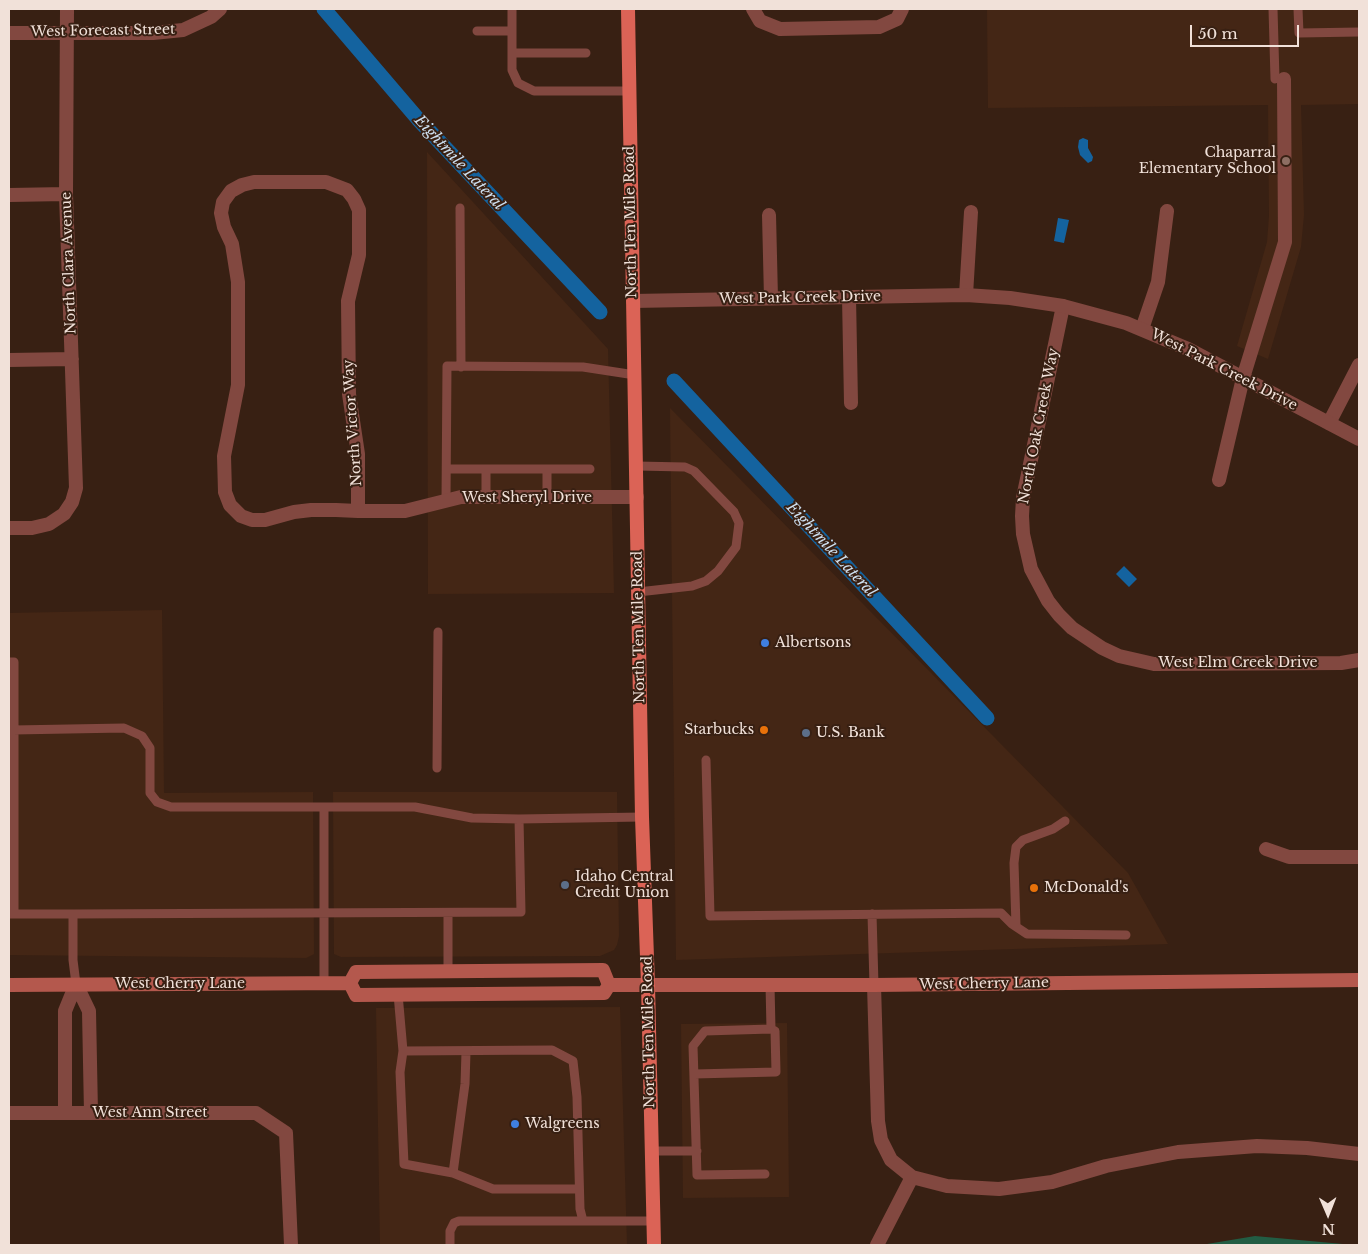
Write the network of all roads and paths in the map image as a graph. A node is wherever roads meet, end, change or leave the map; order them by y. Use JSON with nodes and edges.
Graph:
{"nodes":[{"id":1,"x":67,"y":9,"type":"edge"},
{"id":2,"x":220,"y":9,"type":"edge"},
{"id":3,"x":512,"y":9,"type":"edge"},
{"id":4,"x":628,"y":9,"type":"edge"},
{"id":5,"x":752,"y":9,"type":"edge"},
{"id":6,"x":1273,"y":9,"type":"edge"},
{"id":7,"x":1298,"y":9,"type":"edge"},
{"id":8,"x":899,"y":14,"type":"edge"},
{"id":9,"x":476,"y":31,"type":"dead end"},
{"id":10,"x":512,"y":31,"type":"junction"},
{"id":11,"x":9,"y":32,"type":"edge"},
{"id":12,"x":1359,"y":32,"type":"edge"},
{"id":13,"x":68,"y":34,"type":"junction"},
{"id":14,"x":512,"y":53,"type":"junction"},
{"id":15,"x":586,"y":53,"type":"dead end"},
{"id":16,"x":1279,"y":79,"type":"joint"},
{"id":17,"x":629,"y":91,"type":"junction"},
{"id":18,"x":66,"y":194,"type":"junction"},
{"id":19,"x":9,"y":195,"type":"edge"},
{"id":20,"x":460,"y":208,"type":"dead end"},
{"id":21,"x":1167,"y":211,"type":"dead end"},
{"id":22,"x":971,"y":212,"type":"dead end"},
{"id":23,"x":770,"y":216,"type":"dead end"},
{"id":24,"x":966,"y":295,"type":"junction"},
{"id":25,"x":849,"y":297,"type":"junction"},
{"id":26,"x":771,"y":298,"type":"junction"},
{"id":27,"x":633,"y":301,"type":"junction"},
{"id":28,"x":1063,"y":306,"type":"junction"},
{"id":29,"x":1142,"y":329,"type":"junction"},
{"id":30,"x":72,"y":359,"type":"junction"},
{"id":31,"x":9,"y":360,"type":"edge"},
{"id":32,"x":1359,"y":365,"type":"edge"},
{"id":33,"x":461,"y":367,"type":"junction"},
{"id":34,"x":635,"y":375,"type":"junction"},
{"id":35,"x":1243,"y":378,"type":"junction"},
{"id":36,"x":851,"y":403,"type":"dead end"},
{"id":37,"x":1329,"y":423,"type":"junction"},
{"id":38,"x":1359,"y":439,"type":"edge"},
{"id":39,"x":637,"y":466,"type":"junction"},
{"id":40,"x":447,"y":469,"type":"junction"},
{"id":41,"x":486,"y":469,"type":"junction"},
{"id":42,"x":547,"y":469,"type":"junction"},
{"id":43,"x":590,"y":469,"type":"dead end"},
{"id":44,"x":1219,"y":480,"type":"dead end"},
{"id":45,"x":486,"y":497,"type":"junction"},
{"id":46,"x":547,"y":497,"type":"junction"},
{"id":47,"x":637,"y":497,"type":"junction"},
{"id":48,"x":446,"y":500,"type":"junction"},
{"id":49,"x":358,"y":511,"type":"junction"},
{"id":50,"x":241,"y":516,"type":"joint"},
{"id":51,"x":9,"y":528,"type":"edge"},
{"id":52,"x":638,"y":592,"type":"junction"},
{"id":53,"x":1048,"y":601,"type":"joint"},
{"id":54,"x":438,"y":632,"type":"dead end"},
{"id":55,"x":1359,"y":660,"type":"edge"},
{"id":56,"x":9,"y":662,"type":"edge"},
{"id":57,"x":13,"y":730,"type":"junction"},
{"id":58,"x":706,"y":760,"type":"dead end"},
{"id":59,"x":437,"y":768,"type":"dead end"},
{"id":60,"x":324,"y":806,"type":"junction"},
{"id":61,"x":642,"y":817,"type":"junction"},
{"id":62,"x":519,"y":819,"type":"junction"},
{"id":63,"x":1065,"y":821,"type":"dead end"},
{"id":64,"x":1266,"y":849,"type":"dead end"},
{"id":65,"x":1359,"y":857,"type":"edge"},
{"id":66,"x":323,"y":913,"type":"junction"},
{"id":67,"x":448,"y":913,"type":"junction"},
{"id":68,"x":12,"y":914,"type":"edge"},
{"id":69,"x":73,"y":914,"type":"junction"},
{"id":70,"x":872,"y":914,"type":"junction"},
{"id":71,"x":1016,"y":926,"type":"junction"},
{"id":72,"x":1126,"y":935,"type":"dead end"},
{"id":73,"x":448,"y":971,"type":"junction"},
{"id":74,"x":1359,"y":980,"type":"edge"},
{"id":75,"x":324,"y":983,"type":"junction"},
{"id":76,"x":350,"y":983,"type":"junction"},
{"id":77,"x":76,"y":984,"type":"junction"},
{"id":78,"x":9,"y":985,"type":"edge"},
{"id":79,"x":609,"y":985,"type":"junction"},
{"id":80,"x":648,"y":985,"type":"junction"},
{"id":81,"x":770,"y":985,"type":"junction"},
{"id":82,"x":874,"y":985,"type":"junction"},
{"id":83,"x":398,"y":994,"type":"junction"},
{"id":84,"x":771,"y":1029,"type":"junction"},
{"id":85,"x":403,"y":1051,"type":"junction"},
{"id":86,"x":466,"y":1052,"type":"junction"},
{"id":87,"x":694,"y":1074,"type":"junction"},
{"id":88,"x":9,"y":1113,"type":"edge"},
{"id":89,"x":65,"y":1113,"type":"junction"},
{"id":90,"x":91,"y":1113,"type":"junction"},
{"id":91,"x":652,"y":1151,"type":"junction"},
{"id":92,"x":697,"y":1151,"type":"junction"},
{"id":93,"x":1359,"y":1154,"type":"edge"},
{"id":94,"x":453,"y":1173,"type":"junction"},
{"id":95,"x":765,"y":1174,"type":"dead end"},
{"id":96,"x":912,"y":1178,"type":"junction"},
{"id":97,"x":579,"y":1189,"type":"junction"},
{"id":98,"x":583,"y":1220,"type":"junction"},
{"id":99,"x":653,"y":1221,"type":"junction"},
{"id":100,"x":291,"y":1245,"type":"edge"},
{"id":101,"x":450,"y":1245,"type":"edge"},
{"id":102,"x":654,"y":1245,"type":"edge"},
{"id":103,"x":876,"y":1245,"type":"edge"}],
"edges":[{"from":1,"to":13,"type":"street","name":"North Clara Avenue"},
{"from":2,"to":13,"type":"street","name":"West Forecast Street"},
{"from":3,"to":10,"type":"lane"},
{"from":4,"to":17,"type":"main road","name":"North Ten Mile Road"},
{"from":5,"to":8,"type":"street"},
{"from":6,"to":16,"type":"lane"},
{"from":7,"to":12,"type":"lane"},
{"from":9,"to":10,"type":"lane"},
{"from":10,"to":14,"type":"lane"},
{"from":11,"to":13,"type":"street","name":"West Forecast Street"},
{"from":13,"to":18,"type":"street","name":"North Clara Avenue"},
{"from":14,"to":15,"type":"lane"},
{"from":14,"to":17,"type":"lane"},
{"from":16,"to":35,"type":"street"},
{"from":17,"to":27,"type":"main road","name":"North Ten Mile Road"},
{"from":18,"to":19,"type":"street"},
{"from":18,"to":30,"type":"street","name":"North Clara Avenue"},
{"from":20,"to":33,"type":"lane"},
{"from":21,"to":29,"type":"street"},
{"from":22,"to":24,"type":"street"},
{"from":23,"to":26,"type":"street"},
{"from":24,"to":25,"type":"street","name":"West Park Creek Drive"},
{"from":24,"to":28,"type":"street","name":"West Park Creek Drive"},
{"from":25,"to":26,"type":"street","name":"West Park Creek Drive"},
{"from":25,"to":36,"type":"street"},
{"from":26,"to":27,"type":"street","name":"West Park Creek Drive"},
{"from":27,"to":34,"type":"main road","name":"North Ten Mile Road"},
{"from":28,"to":29,"type":"street","name":"West Park Creek Drive"},
{"from":28,"to":53,"type":"street","name":"North Oak Creek Way"},
{"from":29,"to":35,"type":"street","name":"West Park Creek Drive"},
{"from":30,"to":31,"type":"street"},
{"from":30,"to":51,"type":"street","name":"North Clara Avenue"},
{"from":32,"to":37,"type":"street"},
{"from":33,"to":34,"type":"lane"},
{"from":33,"to":40,"type":"lane"},
{"from":34,"to":39,"type":"main road","name":"North Ten Mile Road"},
{"from":35,"to":37,"type":"street","name":"West Park Creek Drive"},
{"from":35,"to":44,"type":"street"},
{"from":37,"to":38,"type":"street","name":"West Park Creek Drive"},
{"from":39,"to":47,"type":"main road","name":"North Ten Mile Road"},
{"from":39,"to":52,"type":"lane"},
{"from":40,"to":41,"type":"lane"},
{"from":40,"to":48,"type":"lane"},
{"from":41,"to":42,"type":"lane"},
{"from":41,"to":45,"type":"lane"},
{"from":42,"to":43,"type":"lane"},
{"from":42,"to":46,"type":"lane"},
{"from":45,"to":46,"type":"street","name":"West Sheryl Drive"},
{"from":45,"to":48,"type":"street","name":"West Sheryl Drive"},
{"from":46,"to":47,"type":"street","name":"West Sheryl Drive"},
{"from":47,"to":52,"type":"main road","name":"North Ten Mile Road"},
{"from":48,"to":49,"type":"street","name":"West Sheryl Drive"},
{"from":49,"to":50,"type":"street","name":"West Sheryl Drive"},
{"from":49,"to":50,"type":"street","name":"North Victor Way"},
{"from":52,"to":61,"type":"main road","name":"North Ten Mile Road"},
{"from":53,"to":55,"type":"street","name":"West Elm Creek Drive"},
{"from":54,"to":59,"type":"lane"},
{"from":56,"to":57,"type":"lane"},
{"from":57,"to":60,"type":"lane"},
{"from":57,"to":68,"type":"lane"},
{"from":58,"to":70,"type":"lane"},
{"from":60,"to":62,"type":"lane"},
{"from":60,"to":66,"type":"lane"},
{"from":61,"to":62,"type":"lane"},
{"from":61,"to":80,"type":"main road","name":"North Ten Mile Road"},
{"from":62,"to":67,"type":"lane"},
{"from":63,"to":71,"type":"lane"},
{"from":64,"to":65,"type":"street"},
{"from":66,"to":67,"type":"lane"},
{"from":66,"to":69,"type":"lane"},
{"from":66,"to":75,"type":"lane"},
{"from":67,"to":73,"type":"lane"},
{"from":68,"to":69,"type":"lane"},
{"from":69,"to":77,"type":"lane"},
{"from":70,"to":71,"type":"lane"},
{"from":70,"to":82,"type":"lane"},
{"from":71,"to":72,"type":"lane"},
{"from":73,"to":76,"type":"main road"},
{"from":73,"to":79,"type":"main road"},
{"from":74,"to":82,"type":"main road","name":"West Cherry Lane"},
{"from":75,"to":76,"type":"main road","name":"West Cherry Lane"},
{"from":75,"to":77,"type":"main road","name":"West Cherry Lane"},
{"from":76,"to":83,"type":"main road","name":"West Cherry Lane"},
{"from":77,"to":78,"type":"main road","name":"West Cherry Lane"},
{"from":77,"to":89,"type":"street"},
{"from":77,"to":90,"type":"street"},
{"from":79,"to":80,"type":"main road","name":"West Cherry Lane"},
{"from":79,"to":83,"type":"main road","name":"West Cherry Lane"},
{"from":80,"to":81,"type":"main road","name":"West Cherry Lane"},
{"from":80,"to":91,"type":"main road","name":"North Ten Mile Road"},
{"from":81,"to":82,"type":"main road","name":"West Cherry Lane"},
{"from":81,"to":84,"type":"lane"},
{"from":82,"to":96,"type":"street"},
{"from":83,"to":85,"type":"lane"},
{"from":84,"to":87,"type":"lane"},
{"from":84,"to":87,"type":"lane"},
{"from":85,"to":86,"type":"lane"},
{"from":85,"to":94,"type":"lane"},
{"from":86,"to":94,"type":"lane"},
{"from":86,"to":97,"type":"lane"},
{"from":87,"to":92,"type":"lane"},
{"from":88,"to":89,"type":"street","name":"West Ann Street"},
{"from":89,"to":90,"type":"street","name":"West Ann Street"},
{"from":90,"to":100,"type":"street","name":"West Ann Street"},
{"from":91,"to":92,"type":"lane"},
{"from":91,"to":99,"type":"main road","name":"North Ten Mile Road"},
{"from":92,"to":95,"type":"lane"},
{"from":93,"to":96,"type":"street"},
{"from":94,"to":97,"type":"lane"},
{"from":96,"to":103,"type":"street"},
{"from":97,"to":98,"type":"lane"},
{"from":98,"to":99,"type":"lane"},
{"from":98,"to":101,"type":"lane"},
{"from":99,"to":102,"type":"main road","name":"North Ten Mile Road"}]}
